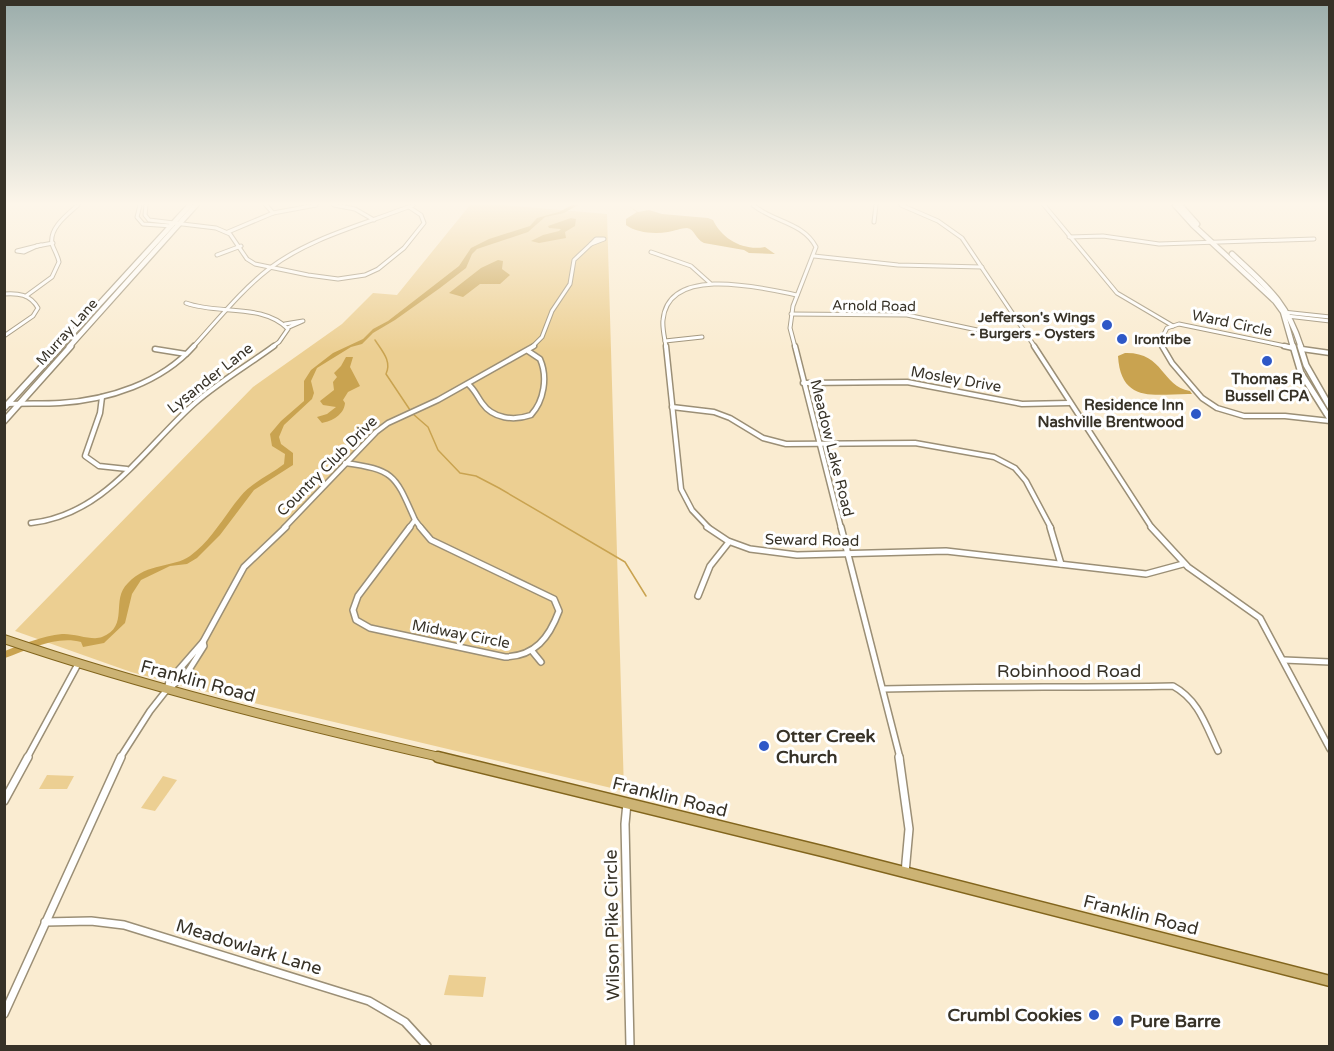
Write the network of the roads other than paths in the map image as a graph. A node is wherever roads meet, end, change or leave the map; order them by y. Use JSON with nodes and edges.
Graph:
{"nodes":[{"id":1,"x":56,"y":254,"type":"edge"},
{"id":2,"x":144,"y":254,"type":"edge"},
{"id":3,"x":153,"y":254,"type":"edge"},
{"id":4,"x":243,"y":254,"type":"edge"},
{"id":5,"x":293,"y":254,"type":"edge"},
{"id":6,"x":398,"y":254,"type":"edge"},
{"id":7,"x":580,"y":254,"type":"edge"},
{"id":8,"x":657,"y":254,"type":"edge"},
{"id":9,"x":974,"y":254,"type":"edge"},
{"id":10,"x":1084,"y":254,"type":"edge"},
{"id":11,"x":1226,"y":254,"type":"edge"},
{"id":12,"x":1229,"y":254,"type":"edge"},
{"id":13,"x":814,"y":256,"type":"joint"},
{"id":14,"x":982,"y":267,"type":"junction"},
{"id":15,"x":271,"y":268,"type":"junction"},
{"id":16,"x":1240,"y":268,"type":"junction"},
{"id":17,"x":1250,"y":270,"type":"junction"},
{"id":18,"x":710,"y":283,"type":"junction"},
{"id":19,"x":4,"y":294,"type":"edge"},
{"id":20,"x":798,"y":295,"type":"junction"},
{"id":21,"x":26,"y":296,"type":"junction"},
{"id":22,"x":186,"y":303,"type":"dead end"},
{"id":23,"x":226,"y":312,"type":"junction"},
{"id":24,"x":791,"y":314,"type":"junction"},
{"id":25,"x":1286,"y":315,"type":"junction"},
{"id":26,"x":1329,"y":319,"type":"edge"},
{"id":27,"x":1173,"y":326,"type":"junction"},
{"id":28,"x":4,"y":336,"type":"edge"},
{"id":29,"x":1026,"y":336,"type":"junction"},
{"id":30,"x":702,"y":337,"type":"dead end"},
{"id":31,"x":665,"y":341,"type":"junction"},
{"id":32,"x":1293,"y":348,"type":"junction"},
{"id":33,"x":154,"y":349,"type":"dead end"},
{"id":34,"x":1302,"y":350,"type":"junction"},
{"id":35,"x":528,"y":351,"type":"junction"},
{"id":36,"x":1329,"y":353,"type":"edge"},
{"id":37,"x":186,"y":354,"type":"junction"},
{"id":38,"x":803,"y":383,"type":"junction"},
{"id":39,"x":468,"y":384,"type":"junction"},
{"id":40,"x":102,"y":397,"type":"junction"},
{"id":41,"x":21,"y":403,"type":"junction"},
{"id":42,"x":1069,"y":403,"type":"junction"},
{"id":43,"x":6,"y":406,"type":"edge"},
{"id":44,"x":672,"y":407,"type":"junction"},
{"id":45,"x":1329,"y":407,"type":"edge"},
{"id":46,"x":527,"y":417,"type":"junction"},
{"id":47,"x":1329,"y":420,"type":"edge"},
{"id":48,"x":4,"y":421,"type":"edge"},
{"id":49,"x":533,"y":424,"type":"dead end"},
{"id":50,"x":820,"y":445,"type":"junction"},
{"id":51,"x":345,"y":463,"type":"junction"},
{"id":52,"x":127,"y":469,"type":"junction"},
{"id":53,"x":415,"y":520,"type":"junction"},
{"id":54,"x":31,"y":524,"type":"dead end"},
{"id":55,"x":729,"y":542,"type":"junction"},
{"id":56,"x":846,"y":553,"type":"junction"},
{"id":57,"x":1061,"y":564,"type":"junction"},
{"id":58,"x":1183,"y":564,"type":"junction"},
{"id":59,"x":698,"y":596,"type":"dead end"},
{"id":60,"x":4,"y":639,"type":"edge"},
{"id":61,"x":532,"y":651,"type":"junction"},
{"id":62,"x":1284,"y":660,"type":"junction"},
{"id":63,"x":541,"y":662,"type":"dead end"},
{"id":64,"x":1329,"y":662,"type":"edge"},
{"id":65,"x":78,"y":664,"type":"junction"},
{"id":66,"x":883,"y":689,"type":"junction"},
{"id":67,"x":167,"y":690,"type":"junction"},
{"id":68,"x":1329,"y":750,"type":"edge"},
{"id":69,"x":1218,"y":751,"type":"dead end"},
{"id":70,"x":4,"y":801,"type":"edge"},
{"id":71,"x":627,"y":803,"type":"junction"},
{"id":72,"x":904,"y":874,"type":"junction"},
{"id":73,"x":45,"y":922,"type":"junction"},
{"id":74,"x":1329,"y":981,"type":"edge"},
{"id":75,"x":4,"y":1014,"type":"edge"},
{"id":76,"x":427,"y":1047,"type":"edge"},
{"id":77,"x":630,"y":1047,"type":"edge"}],
"edges":[{"from":1,"to":21,"type":"street"},
{"from":2,"to":43,"type":"main road","name":"Murray Lane"},
{"from":3,"to":41,"type":"main road","name":"Murray Lane"},
{"from":4,"to":15,"type":"street"},
{"from":5,"to":15,"type":"street"},
{"from":6,"to":15,"type":"street"},
{"from":7,"to":35,"type":"street","name":"Country Club Drive"},
{"from":8,"to":18,"type":"street"},
{"from":9,"to":14,"type":"street"},
{"from":10,"to":27,"type":"street"},
{"from":11,"to":16,"type":"main road"},
{"from":12,"to":17,"type":"main road"},
{"from":13,"to":14,"type":"street"},
{"from":13,"to":20,"type":"street","name":"Meadow Lake Road"},
{"from":14,"to":29,"type":"street"},
{"from":15,"to":23,"type":"street"},
{"from":16,"to":17,"type":"main road"},
{"from":16,"to":25,"type":"main road"},
{"from":17,"to":25,"type":"main road"},
{"from":18,"to":20,"type":"street","name":"Seward Road"},
{"from":18,"to":31,"type":"street","name":"Seward Road"},
{"from":19,"to":21,"type":"street"},
{"from":20,"to":24,"type":"street","name":"Meadow Lake Road"},
{"from":21,"to":28,"type":"street"},
{"from":22,"to":23,"type":"street","name":"Lysander Lane"},
{"from":23,"to":37,"type":"street"},
{"from":23,"to":52,"type":"street","name":"Lysander Lane"},
{"from":24,"to":29,"type":"street","name":"Arnold Road"},
{"from":24,"to":38,"type":"street","name":"Meadow Lake Road"},
{"from":25,"to":26,"type":"street"},
{"from":25,"to":32,"type":"main road"},
{"from":25,"to":34,"type":"main road"},
{"from":27,"to":32,"type":"street","name":"Ward Circle"},
{"from":27,"to":47,"type":"street","name":"Ward Circle"},
{"from":29,"to":42,"type":"street"},
{"from":30,"to":31,"type":"street"},
{"from":31,"to":44,"type":"street","name":"Seward Road"},
{"from":32,"to":34,"type":"main road"},
{"from":32,"to":47,"type":"main road"},
{"from":33,"to":37,"type":"street"},
{"from":34,"to":36,"type":"street"},
{"from":34,"to":45,"type":"main road"},
{"from":35,"to":39,"type":"street","name":"Country Club Drive"},
{"from":35,"to":46,"type":"street"},
{"from":37,"to":40,"type":"street"},
{"from":38,"to":42,"type":"street","name":"Mosley Drive"},
{"from":38,"to":50,"type":"street","name":"Meadow Lake Road"},
{"from":39,"to":46,"type":"street"},
{"from":39,"to":51,"type":"street","name":"Country Club Drive"},
{"from":40,"to":41,"type":"street"},
{"from":40,"to":52,"type":"street"},
{"from":41,"to":43,"type":"street"},
{"from":41,"to":48,"type":"main road","name":"Murray Lane"},
{"from":42,"to":58,"type":"street"},
{"from":44,"to":50,"type":"street"},
{"from":44,"to":55,"type":"street","name":"Seward Road"},
{"from":46,"to":49,"type":"street"},
{"from":50,"to":56,"type":"street","name":"Meadow Lake Road"},
{"from":50,"to":57,"type":"street"},
{"from":51,"to":53,"type":"street"},
{"from":51,"to":67,"type":"street","name":"Country Club Drive"},
{"from":52,"to":54,"type":"street","name":"Lysander Lane"},
{"from":53,"to":61,"type":"street"},
{"from":53,"to":61,"type":"street","name":"Midway Circle"},
{"from":55,"to":56,"type":"street","name":"Seward Road"},
{"from":55,"to":59,"type":"street"},
{"from":56,"to":57,"type":"street","name":"Seward Road"},
{"from":56,"to":66,"type":"street","name":"Meadow Lake Road"},
{"from":57,"to":58,"type":"street","name":"Seward Road"},
{"from":58,"to":62,"type":"street"},
{"from":60,"to":65,"type":"main road","name":"Franklin Road"},
{"from":61,"to":63,"type":"street"},
{"from":62,"to":64,"type":"street"},
{"from":62,"to":68,"type":"street"},
{"from":65,"to":67,"type":"main road","name":"Franklin Road"},
{"from":65,"to":70,"type":"street"},
{"from":66,"to":69,"type":"street","name":"Robinhood Road"},
{"from":66,"to":72,"type":"street","name":"Meadow Lake Road"},
{"from":67,"to":71,"type":"main road","name":"Franklin Road"},
{"from":67,"to":73,"type":"street","name":"Country Club Drive"},
{"from":71,"to":72,"type":"main road","name":"Franklin Road"},
{"from":71,"to":77,"type":"street","name":"Wilson Pike Circle"},
{"from":72,"to":74,"type":"main road","name":"Franklin Road"},
{"from":73,"to":75,"type":"street","name":"Country Club Drive"},
{"from":73,"to":76,"type":"street","name":"Meadowlark Lane"}]}
